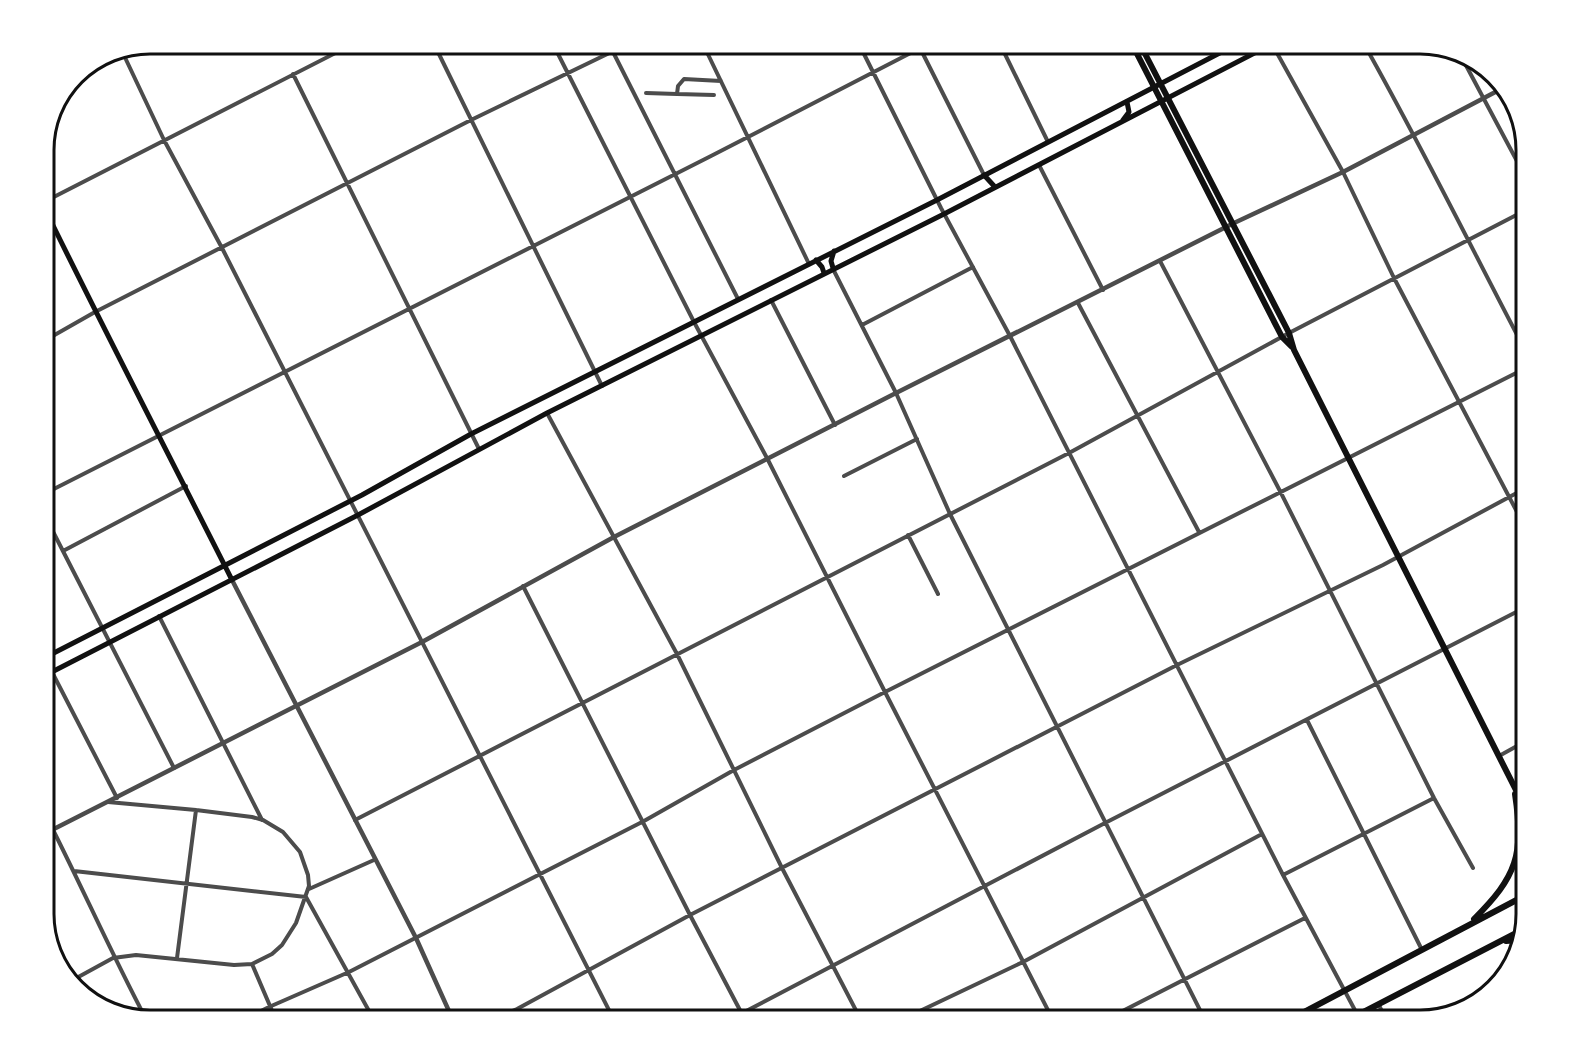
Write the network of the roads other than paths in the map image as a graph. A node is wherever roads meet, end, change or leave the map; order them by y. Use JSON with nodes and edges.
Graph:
{"nodes":[{"id":1,"x":333,"y":54,"type":"edge"},
{"id":2,"x":439,"y":54,"type":"edge"},
{"id":3,"x":558,"y":54,"type":"edge"},
{"id":4,"x":608,"y":54,"type":"edge"},
{"id":5,"x":614,"y":54,"type":"edge"},
{"id":6,"x":708,"y":54,"type":"edge"},
{"id":7,"x":865,"y":54,"type":"edge"},
{"id":8,"x":904,"y":54,"type":"edge"},
{"id":9,"x":923,"y":54,"type":"edge"},
{"id":10,"x":1005,"y":54,"type":"edge"},
{"id":11,"x":1138,"y":54,"type":"edge"},
{"id":12,"x":1144,"y":54,"type":"edge"},
{"id":13,"x":1217,"y":54,"type":"edge"},
{"id":14,"x":1253,"y":54,"type":"edge"},
{"id":15,"x":1278,"y":54,"type":"edge"},
{"id":16,"x":1370,"y":54,"type":"edge"},
{"id":17,"x":126,"y":57,"type":"edge"},
{"id":18,"x":1466,"y":66,"type":"edge"},
{"id":19,"x":873,"y":71,"type":"junction"},
{"id":20,"x":567,"y":72,"type":"junction"},
{"id":21,"x":293,"y":74,"type":"junction"},
{"id":22,"x":721,"y":81,"type":"junction"},
{"id":23,"x":1158,"y":85,"type":"junction"},
{"id":24,"x":1496,"y":92,"type":"edge"},
{"id":25,"x":646,"y":93,"type":"dead end"},
{"id":26,"x":677,"y":94,"type":"junction"},
{"id":27,"x":714,"y":95,"type":"dead end"},
{"id":28,"x":1169,"y":97,"type":"junction"},
{"id":29,"x":1484,"y":98,"type":"junction"},
{"id":30,"x":1162,"y":100,"type":"junction"},
{"id":31,"x":1127,"y":102,"type":"junction"},
{"id":32,"x":471,"y":120,"type":"junction"},
{"id":33,"x":1122,"y":121,"type":"junction"},
{"id":34,"x":1415,"y":134,"type":"junction"},
{"id":35,"x":748,"y":136,"type":"junction"},
{"id":36,"x":164,"y":140,"type":"junction"},
{"id":37,"x":1048,"y":142,"type":"junction"},
{"id":38,"x":1516,"y":158,"type":"edge"},
{"id":39,"x":1039,"y":165,"type":"junction"},
{"id":40,"x":1343,"y":172,"type":"junction"},
{"id":41,"x":675,"y":174,"type":"junction"},
{"id":42,"x":984,"y":175,"type":"junction"},
{"id":43,"x":347,"y":183,"type":"junction"},
{"id":44,"x":995,"y":187,"type":"junction"},
{"id":45,"x":631,"y":196,"type":"junction"},
{"id":46,"x":54,"y":197,"type":"edge"},
{"id":47,"x":937,"y":200,"type":"junction"},
{"id":48,"x":944,"y":214,"type":"junction"},
{"id":49,"x":1516,"y":216,"type":"edge"},
{"id":50,"x":1234,"y":223,"type":"junction"},
{"id":51,"x":1226,"y":227,"type":"junction"},
{"id":52,"x":54,"y":228,"type":"edge"},
{"id":53,"x":1467,"y":240,"type":"junction"},
{"id":54,"x":533,"y":245,"type":"junction"},
{"id":55,"x":222,"y":248,"type":"junction"},
{"id":56,"x":834,"y":251,"type":"junction"},
{"id":57,"x":816,"y":260,"type":"junction"},
{"id":58,"x":1160,"y":261,"type":"junction"},
{"id":59,"x":809,"y":264,"type":"junction"},
{"id":60,"x":973,"y":267,"type":"junction"},
{"id":61,"x":833,"y":268,"type":"junction"},
{"id":62,"x":824,"y":273,"type":"junction"},
{"id":63,"x":1394,"y":278,"type":"junction"},
{"id":64,"x":1103,"y":290,"type":"junction"},
{"id":65,"x":738,"y":299,"type":"junction"},
{"id":66,"x":771,"y":300,"type":"junction"},
{"id":67,"x":1078,"y":303,"type":"junction"},
{"id":68,"x":409,"y":308,"type":"junction"},
{"id":69,"x":95,"y":312,"type":"junction"},
{"id":70,"x":694,"y":322,"type":"junction"},
{"id":71,"x":861,"y":325,"type":"junction"},
{"id":72,"x":1516,"y":331,"type":"edge"},
{"id":73,"x":54,"y":335,"type":"edge"},
{"id":74,"x":1285,"y":335,"type":"junction"},
{"id":75,"x":702,"y":336,"type":"junction"},
{"id":76,"x":1010,"y":336,"type":"junction"},
{"id":77,"x":1218,"y":371,"type":"junction"},
{"id":78,"x":285,"y":372,"type":"junction"},
{"id":79,"x":595,"y":372,"type":"junction"},
{"id":80,"x":1516,"y":373,"type":"edge"},
{"id":81,"x":602,"y":386,"type":"junction"},
{"id":82,"x":896,"y":393,"type":"junction"},
{"id":83,"x":1460,"y":401,"type":"junction"},
{"id":84,"x":547,"y":413,"type":"junction"},
{"id":85,"x":1137,"y":414,"type":"junction"},
{"id":86,"x":836,"y":425,"type":"junction"},
{"id":87,"x":471,"y":434,"type":"junction"},
{"id":88,"x":160,"y":435,"type":"junction"},
{"id":89,"x":917,"y":439,"type":"junction"},
{"id":90,"x":479,"y":449,"type":"junction"},
{"id":91,"x":1069,"y":453,"type":"junction"},
{"id":92,"x":1349,"y":458,"type":"junction"},
{"id":93,"x":768,"y":459,"type":"junction"},
{"id":94,"x":844,"y":476,"type":"dead end"},
{"id":95,"x":186,"y":486,"type":"junction"},
{"id":96,"x":54,"y":489,"type":"edge"},
{"id":97,"x":1281,"y":493,"type":"junction"},
{"id":98,"x":1516,"y":493,"type":"edge"},
{"id":99,"x":1510,"y":496,"type":"junction"},
{"id":100,"x":351,"y":501,"type":"junction"},
{"id":101,"x":1516,"y":508,"type":"edge"},
{"id":102,"x":950,"y":514,"type":"junction"},
{"id":103,"x":358,"y":515,"type":"junction"},
{"id":104,"x":1199,"y":532,"type":"junction"},
{"id":105,"x":54,"y":533,"type":"edge"},
{"id":106,"x":908,"y":535,"type":"junction"},
{"id":107,"x":614,"y":537,"type":"junction"},
{"id":108,"x":63,"y":551,"type":"junction"},
{"id":109,"x":1398,"y":556,"type":"junction"},
{"id":110,"x":225,"y":565,"type":"junction"},
{"id":111,"x":1128,"y":569,"type":"junction"},
{"id":112,"x":827,"y":577,"type":"junction"},
{"id":113,"x":232,"y":580,"type":"junction"},
{"id":114,"x":523,"y":585,"type":"junction"},
{"id":115,"x":1328,"y":591,"type":"junction"},
{"id":116,"x":938,"y":594,"type":"dead end"},
{"id":117,"x":1516,"y":613,"type":"edge"},
{"id":118,"x":159,"y":616,"type":"junction"},
{"id":119,"x":102,"y":628,"type":"junction"},
{"id":120,"x":1008,"y":630,"type":"junction"},
{"id":121,"x":110,"y":642,"type":"junction"},
{"id":122,"x":422,"y":642,"type":"junction"},
{"id":123,"x":1446,"y":648,"type":"junction"},
{"id":124,"x":54,"y":653,"type":"edge"},
{"id":125,"x":677,"y":654,"type":"junction"},
{"id":126,"x":1177,"y":665,"type":"junction"},
{"id":127,"x":54,"y":671,"type":"edge"},
{"id":128,"x":54,"y":676,"type":"edge"},
{"id":129,"x":1377,"y":685,"type":"junction"},
{"id":130,"x":885,"y":692,"type":"junction"},
{"id":131,"x":583,"y":702,"type":"junction"},
{"id":132,"x":297,"y":706,"type":"junction"},
{"id":133,"x":1307,"y":720,"type":"junction"},
{"id":134,"x":1058,"y":727,"type":"junction"},
{"id":135,"x":224,"y":742,"type":"junction"},
{"id":136,"x":1516,"y":747,"type":"edge"},
{"id":137,"x":480,"y":755,"type":"junction"},
{"id":138,"x":1499,"y":756,"type":"junction"},
{"id":139,"x":1226,"y":762,"type":"junction"},
{"id":140,"x":174,"y":768,"type":"junction"},
{"id":141,"x":734,"y":770,"type":"junction"},
{"id":142,"x":1514,"y":788,"type":"junction"},
{"id":143,"x":936,"y":790,"type":"junction"},
{"id":144,"x":1516,"y":791,"type":"edge"},
{"id":145,"x":117,"y":798,"type":"junction"},
{"id":146,"x":1434,"y":798,"type":"junction"},
{"id":147,"x":1516,"y":801,"type":"edge"},
{"id":148,"x":107,"y":802,"type":"junction"},
{"id":149,"x":196,"y":810,"type":"junction"},
{"id":150,"x":263,"y":820,"type":"junction"},
{"id":151,"x":355,"y":820,"type":"junction"},
{"id":152,"x":644,"y":821,"type":"junction"},
{"id":153,"x":1105,"y":823,"type":"junction"},
{"id":154,"x":54,"y":829,"type":"edge"},
{"id":155,"x":54,"y":832,"type":"edge"},
{"id":156,"x":1262,"y":834,"type":"junction"},
{"id":157,"x":1365,"y":835,"type":"junction"},
{"id":158,"x":1516,"y":854,"type":"edge"},
{"id":159,"x":374,"y":860,"type":"junction"},
{"id":160,"x":782,"y":868,"type":"junction"},
{"id":161,"x":1473,"y":868,"type":"dead end"},
{"id":162,"x":74,"y":871,"type":"junction"},
{"id":163,"x":540,"y":874,"type":"junction"},
{"id":164,"x":1282,"y":875,"type":"junction"},
{"id":165,"x":185,"y":883,"type":"junction"},
{"id":166,"x":985,"y":887,"type":"junction"},
{"id":167,"x":308,"y":889,"type":"junction"},
{"id":168,"x":306,"y":897,"type":"junction"},
{"id":169,"x":1143,"y":900,"type":"junction"},
{"id":170,"x":1516,"y":901,"type":"edge"},
{"id":171,"x":690,"y":915,"type":"junction"},
{"id":172,"x":1305,"y":918,"type":"junction"},
{"id":173,"x":1469,"y":925,"type":"junction"},
{"id":174,"x":1514,"y":935,"type":"edge"},
{"id":175,"x":416,"y":938,"type":"junction"},
{"id":176,"x":1512,"y":940,"type":"edge"},
{"id":177,"x":1502,"y":941,"type":"junction"},
{"id":178,"x":1422,"y":950,"type":"junction"},
{"id":179,"x":113,"y":958,"type":"junction"},
{"id":180,"x":177,"y":958,"type":"junction"},
{"id":181,"x":1023,"y":962,"type":"junction"},
{"id":182,"x":252,"y":964,"type":"junction"},
{"id":183,"x":832,"y":968,"type":"junction"},
{"id":184,"x":589,"y":971,"type":"junction"},
{"id":185,"x":349,"y":972,"type":"junction"},
{"id":186,"x":78,"y":977,"type":"edge"},
{"id":187,"x":1183,"y":980,"type":"junction"},
{"id":188,"x":1346,"y":991,"type":"junction"},
{"id":189,"x":1379,"y":1005,"type":"junction"},
{"id":190,"x":269,"y":1007,"type":"junction"},
{"id":191,"x":141,"y":1009,"type":"edge"},
{"id":192,"x":263,"y":1010,"type":"edge"},
{"id":193,"x":271,"y":1010,"type":"edge"},
{"id":194,"x":369,"y":1010,"type":"edge"},
{"id":195,"x":448,"y":1010,"type":"edge"},
{"id":196,"x":513,"y":1010,"type":"edge"},
{"id":197,"x":609,"y":1010,"type":"edge"},
{"id":198,"x":740,"y":1010,"type":"edge"},
{"id":199,"x":750,"y":1010,"type":"edge"},
{"id":200,"x":855,"y":1010,"type":"edge"},
{"id":201,"x":922,"y":1010,"type":"edge"},
{"id":202,"x":1048,"y":1010,"type":"edge"},
{"id":203,"x":1124,"y":1010,"type":"edge"},
{"id":204,"x":1200,"y":1010,"type":"edge"},
{"id":205,"x":1309,"y":1010,"type":"edge"},
{"id":206,"x":1356,"y":1010,"type":"edge"},
{"id":207,"x":1368,"y":1010,"type":"edge"},
{"id":208,"x":1381,"y":1010,"type":"edge"}],
"edges":[{"from":1,"to":21,"type":"street"},
{"from":2,"to":32,"type":"street"},
{"from":3,"to":20,"type":"street"},
{"from":4,"to":20,"type":"street"},
{"from":5,"to":41,"type":"street"},
{"from":6,"to":22,"type":"street"},
{"from":7,"to":19,"type":"street"},
{"from":8,"to":19,"type":"street"},
{"from":9,"to":42,"type":"street"},
{"from":10,"to":37,"type":"street"},
{"from":11,"to":23,"type":"main road"},
{"from":12,"to":23,"type":"main road"},
{"from":13,"to":23,"type":"main road"},
{"from":14,"to":28,"type":"main road"},
{"from":15,"to":40,"type":"street"},
{"from":16,"to":34,"type":"street"},
{"from":17,"to":36,"type":"street"},
{"from":18,"to":29,"type":"street"},
{"from":19,"to":35,"type":"street"},
{"from":19,"to":47,"type":"street"},
{"from":20,"to":32,"type":"street"},
{"from":20,"to":45,"type":"street"},
{"from":21,"to":36,"type":"street"},
{"from":21,"to":43,"type":"street"},
{"from":22,"to":26,"type":"street"},
{"from":22,"to":35,"type":"street"},
{"from":23,"to":28,"type":"main road"},
{"from":23,"to":30,"type":"main road"},
{"from":23,"to":31,"type":"main road"},
{"from":24,"to":29,"type":"street"},
{"from":25,"to":26,"type":"street"},
{"from":26,"to":27,"type":"street"},
{"from":28,"to":30,"type":"main road"},
{"from":28,"to":50,"type":"main road"},
{"from":29,"to":34,"type":"street"},
{"from":29,"to":38,"type":"street"},
{"from":30,"to":33,"type":"main road"},
{"from":30,"to":51,"type":"main road"},
{"from":31,"to":33,"type":"main road"},
{"from":31,"to":37,"type":"main road"},
{"from":32,"to":43,"type":"street"},
{"from":32,"to":54,"type":"street"},
{"from":33,"to":39,"type":"main road"},
{"from":34,"to":40,"type":"street"},
{"from":34,"to":53,"type":"street"},
{"from":35,"to":41,"type":"street"},
{"from":35,"to":59,"type":"street"},
{"from":36,"to":46,"type":"street"},
{"from":36,"to":55,"type":"street"},
{"from":37,"to":42,"type":"main road"},
{"from":39,"to":44,"type":"main road"},
{"from":39,"to":64,"type":"street"},
{"from":40,"to":50,"type":"street"},
{"from":40,"to":63,"type":"street"},
{"from":41,"to":45,"type":"street"},
{"from":41,"to":65,"type":"street"},
{"from":42,"to":44,"type":"main road"},
{"from":42,"to":47,"type":"main road"},
{"from":43,"to":55,"type":"street"},
{"from":43,"to":68,"type":"street"},
{"from":44,"to":48,"type":"main road"},
{"from":45,"to":54,"type":"street"},
{"from":45,"to":70,"type":"street"},
{"from":47,"to":48,"type":"street"},
{"from":47,"to":56,"type":"main road"},
{"from":48,"to":60,"type":"street"},
{"from":48,"to":61,"type":"main road"},
{"from":49,"to":53,"type":"street"},
{"from":50,"to":51,"type":"street"},
{"from":50,"to":74,"type":"main road"},
{"from":51,"to":58,"type":"street"},
{"from":51,"to":74,"type":"main road"},
{"from":52,"to":69,"type":"main road"},
{"from":53,"to":63,"type":"street"},
{"from":53,"to":72,"type":"street"},
{"from":54,"to":68,"type":"street"},
{"from":54,"to":79,"type":"street"},
{"from":55,"to":69,"type":"street"},
{"from":55,"to":78,"type":"street"},
{"from":56,"to":57,"type":"main road"},
{"from":56,"to":61,"type":"main road"},
{"from":57,"to":59,"type":"main road"},
{"from":57,"to":62,"type":"main road"},
{"from":58,"to":64,"type":"street"},
{"from":58,"to":77,"type":"street"},
{"from":59,"to":65,"type":"main road"},
{"from":60,"to":71,"type":"street"},
{"from":60,"to":76,"type":"street"},
{"from":61,"to":62,"type":"main road"},
{"from":61,"to":71,"type":"street"},
{"from":62,"to":66,"type":"main road"},
{"from":63,"to":74,"type":"street"},
{"from":63,"to":83,"type":"street"},
{"from":64,"to":67,"type":"street"},
{"from":65,"to":70,"type":"main road"},
{"from":66,"to":75,"type":"main road"},
{"from":66,"to":86,"type":"street"},
{"from":67,"to":76,"type":"street"},
{"from":67,"to":85,"type":"street"},
{"from":68,"to":78,"type":"street"},
{"from":68,"to":87,"type":"street"},
{"from":69,"to":73,"type":"street"},
{"from":69,"to":88,"type":"main road"},
{"from":70,"to":75,"type":"street"},
{"from":70,"to":79,"type":"main road"},
{"from":71,"to":82,"type":"street"},
{"from":74,"to":77,"type":"street"},
{"from":74,"to":92,"type":"main road"},
{"from":75,"to":81,"type":"main road"},
{"from":75,"to":93,"type":"street"},
{"from":76,"to":82,"type":"street"},
{"from":76,"to":91,"type":"street"},
{"from":77,"to":85,"type":"street"},
{"from":77,"to":97,"type":"street"},
{"from":78,"to":88,"type":"street"},
{"from":78,"to":100,"type":"street"},
{"from":79,"to":81,"type":"street"},
{"from":79,"to":87,"type":"main road"},
{"from":80,"to":83,"type":"street"},
{"from":81,"to":84,"type":"main road"},
{"from":82,"to":86,"type":"street"},
{"from":82,"to":89,"type":"street"},
{"from":83,"to":92,"type":"street"},
{"from":83,"to":99,"type":"street"},
{"from":84,"to":90,"type":"main road"},
{"from":84,"to":107,"type":"street"},
{"from":85,"to":91,"type":"street"},
{"from":85,"to":104,"type":"street"},
{"from":86,"to":93,"type":"street"},
{"from":87,"to":90,"type":"street"},
{"from":87,"to":100,"type":"main road"},
{"from":88,"to":95,"type":"main road"},
{"from":88,"to":96,"type":"street"},
{"from":89,"to":94,"type":"street"},
{"from":89,"to":102,"type":"street"},
{"from":90,"to":103,"type":"main road"},
{"from":91,"to":102,"type":"street"},
{"from":91,"to":111,"type":"street"},
{"from":92,"to":97,"type":"street"},
{"from":92,"to":109,"type":"main road"},
{"from":93,"to":107,"type":"street"},
{"from":93,"to":112,"type":"street"},
{"from":95,"to":108,"type":"street"},
{"from":95,"to":110,"type":"main road"},
{"from":97,"to":104,"type":"street"},
{"from":97,"to":115,"type":"street"},
{"from":98,"to":99,"type":"street"},
{"from":99,"to":101,"type":"street"},
{"from":99,"to":109,"type":"street"},
{"from":100,"to":103,"type":"street"},
{"from":100,"to":110,"type":"main road"},
{"from":102,"to":106,"type":"street"},
{"from":102,"to":120,"type":"street"},
{"from":103,"to":113,"type":"main road"},
{"from":103,"to":122,"type":"street"},
{"from":104,"to":111,"type":"street"},
{"from":105,"to":108,"type":"street"},
{"from":106,"to":112,"type":"street"},
{"from":106,"to":116,"type":"street"},
{"from":107,"to":114,"type":"street"},
{"from":107,"to":125,"type":"street"},
{"from":108,"to":119,"type":"street"},
{"from":109,"to":115,"type":"street"},
{"from":109,"to":123,"type":"main road"},
{"from":110,"to":113,"type":"main road"},
{"from":110,"to":119,"type":"main road"},
{"from":111,"to":120,"type":"street"},
{"from":111,"to":126,"type":"street"},
{"from":112,"to":125,"type":"street"},
{"from":112,"to":130,"type":"street"},
{"from":113,"to":118,"type":"main road"},
{"from":113,"to":132,"type":"street"},
{"from":114,"to":122,"type":"street"},
{"from":114,"to":131,"type":"street"},
{"from":115,"to":126,"type":"street"},
{"from":115,"to":129,"type":"street"},
{"from":117,"to":123,"type":"street"},
{"from":118,"to":121,"type":"main road"},
{"from":118,"to":135,"type":"street"},
{"from":119,"to":121,"type":"street"},
{"from":119,"to":124,"type":"main road"},
{"from":120,"to":130,"type":"street"},
{"from":120,"to":134,"type":"street"},
{"from":121,"to":127,"type":"main road"},
{"from":121,"to":140,"type":"street"},
{"from":122,"to":132,"type":"street"},
{"from":122,"to":137,"type":"street"},
{"from":123,"to":129,"type":"street"},
{"from":123,"to":138,"type":"main road"},
{"from":125,"to":131,"type":"street"},
{"from":125,"to":141,"type":"street"},
{"from":126,"to":134,"type":"street"},
{"from":126,"to":139,"type":"street"},
{"from":128,"to":145,"type":"street"},
{"from":129,"to":133,"type":"street"},
{"from":129,"to":146,"type":"street"},
{"from":130,"to":141,"type":"street"},
{"from":130,"to":143,"type":"street"},
{"from":131,"to":137,"type":"street"},
{"from":131,"to":152,"type":"street"},
{"from":132,"to":135,"type":"street"},
{"from":132,"to":151,"type":"street"},
{"from":133,"to":139,"type":"street"},
{"from":133,"to":157,"type":"street"},
{"from":134,"to":143,"type":"street"},
{"from":134,"to":153,"type":"street"},
{"from":135,"to":140,"type":"street"},
{"from":135,"to":150,"type":"street"},
{"from":136,"to":138,"type":"street"},
{"from":137,"to":151,"type":"street"},
{"from":137,"to":163,"type":"street"},
{"from":138,"to":142,"type":"main road"},
{"from":139,"to":153,"type":"street"},
{"from":139,"to":156,"type":"street"},
{"from":140,"to":145,"type":"street"},
{"from":141,"to":152,"type":"street"},
{"from":141,"to":160,"type":"street"},
{"from":142,"to":144,"type":"main road"},
{"from":142,"to":147,"type":"main road"},
{"from":143,"to":160,"type":"street"},
{"from":143,"to":166,"type":"street"},
{"from":145,"to":148,"type":"street"},
{"from":146,"to":157,"type":"street"},
{"from":146,"to":161,"type":"street"},
{"from":148,"to":149,"type":"street"},
{"from":148,"to":154,"type":"street"},
{"from":149,"to":150,"type":"street"},
{"from":149,"to":165,"type":"street"},
{"from":150,"to":167,"type":"street"},
{"from":151,"to":159,"type":"street"},
{"from":152,"to":163,"type":"street"},
{"from":152,"to":171,"type":"street"},
{"from":153,"to":166,"type":"street"},
{"from":153,"to":169,"type":"street"},
{"from":155,"to":162,"type":"street"},
{"from":156,"to":164,"type":"street"},
{"from":156,"to":169,"type":"street"},
{"from":157,"to":164,"type":"street"},
{"from":157,"to":178,"type":"street"},
{"from":158,"to":173,"type":"main road"},
{"from":159,"to":167,"type":"street"},
{"from":159,"to":175,"type":"street"},
{"from":160,"to":171,"type":"street"},
{"from":160,"to":183,"type":"street"},
{"from":162,"to":165,"type":"street"},
{"from":162,"to":179,"type":"street"},
{"from":163,"to":175,"type":"street"},
{"from":163,"to":184,"type":"street"},
{"from":164,"to":172,"type":"street"},
{"from":165,"to":168,"type":"street"},
{"from":165,"to":180,"type":"street"},
{"from":166,"to":181,"type":"street"},
{"from":166,"to":183,"type":"street"},
{"from":167,"to":168,"type":"street"},
{"from":168,"to":182,"type":"street"},
{"from":168,"to":185,"type":"street"},
{"from":169,"to":181,"type":"street"},
{"from":169,"to":187,"type":"street"},
{"from":170,"to":173,"type":"main road"},
{"from":171,"to":184,"type":"street"},
{"from":171,"to":198,"type":"street"},
{"from":172,"to":187,"type":"street"},
{"from":172,"to":188,"type":"street"},
{"from":173,"to":178,"type":"main road"},
{"from":174,"to":177,"type":"main road"},
{"from":175,"to":185,"type":"street"},
{"from":175,"to":195,"type":"street"},
{"from":176,"to":177,"type":"main road"},
{"from":177,"to":189,"type":"main road"},
{"from":178,"to":188,"type":"main road"},
{"from":179,"to":180,"type":"street"},
{"from":179,"to":186,"type":"street"},
{"from":179,"to":191,"type":"street"},
{"from":180,"to":182,"type":"street"},
{"from":181,"to":201,"type":"street"},
{"from":181,"to":202,"type":"street"},
{"from":182,"to":190,"type":"street"},
{"from":183,"to":199,"type":"street"},
{"from":183,"to":200,"type":"street"},
{"from":184,"to":196,"type":"street"},
{"from":184,"to":197,"type":"street"},
{"from":185,"to":190,"type":"street"},
{"from":185,"to":194,"type":"street"},
{"from":187,"to":203,"type":"street"},
{"from":187,"to":204,"type":"street"},
{"from":188,"to":205,"type":"main road"},
{"from":188,"to":206,"type":"street"},
{"from":189,"to":207,"type":"main road"},
{"from":189,"to":208,"type":"street"},
{"from":190,"to":192,"type":"street"},
{"from":190,"to":193,"type":"street"}]}
